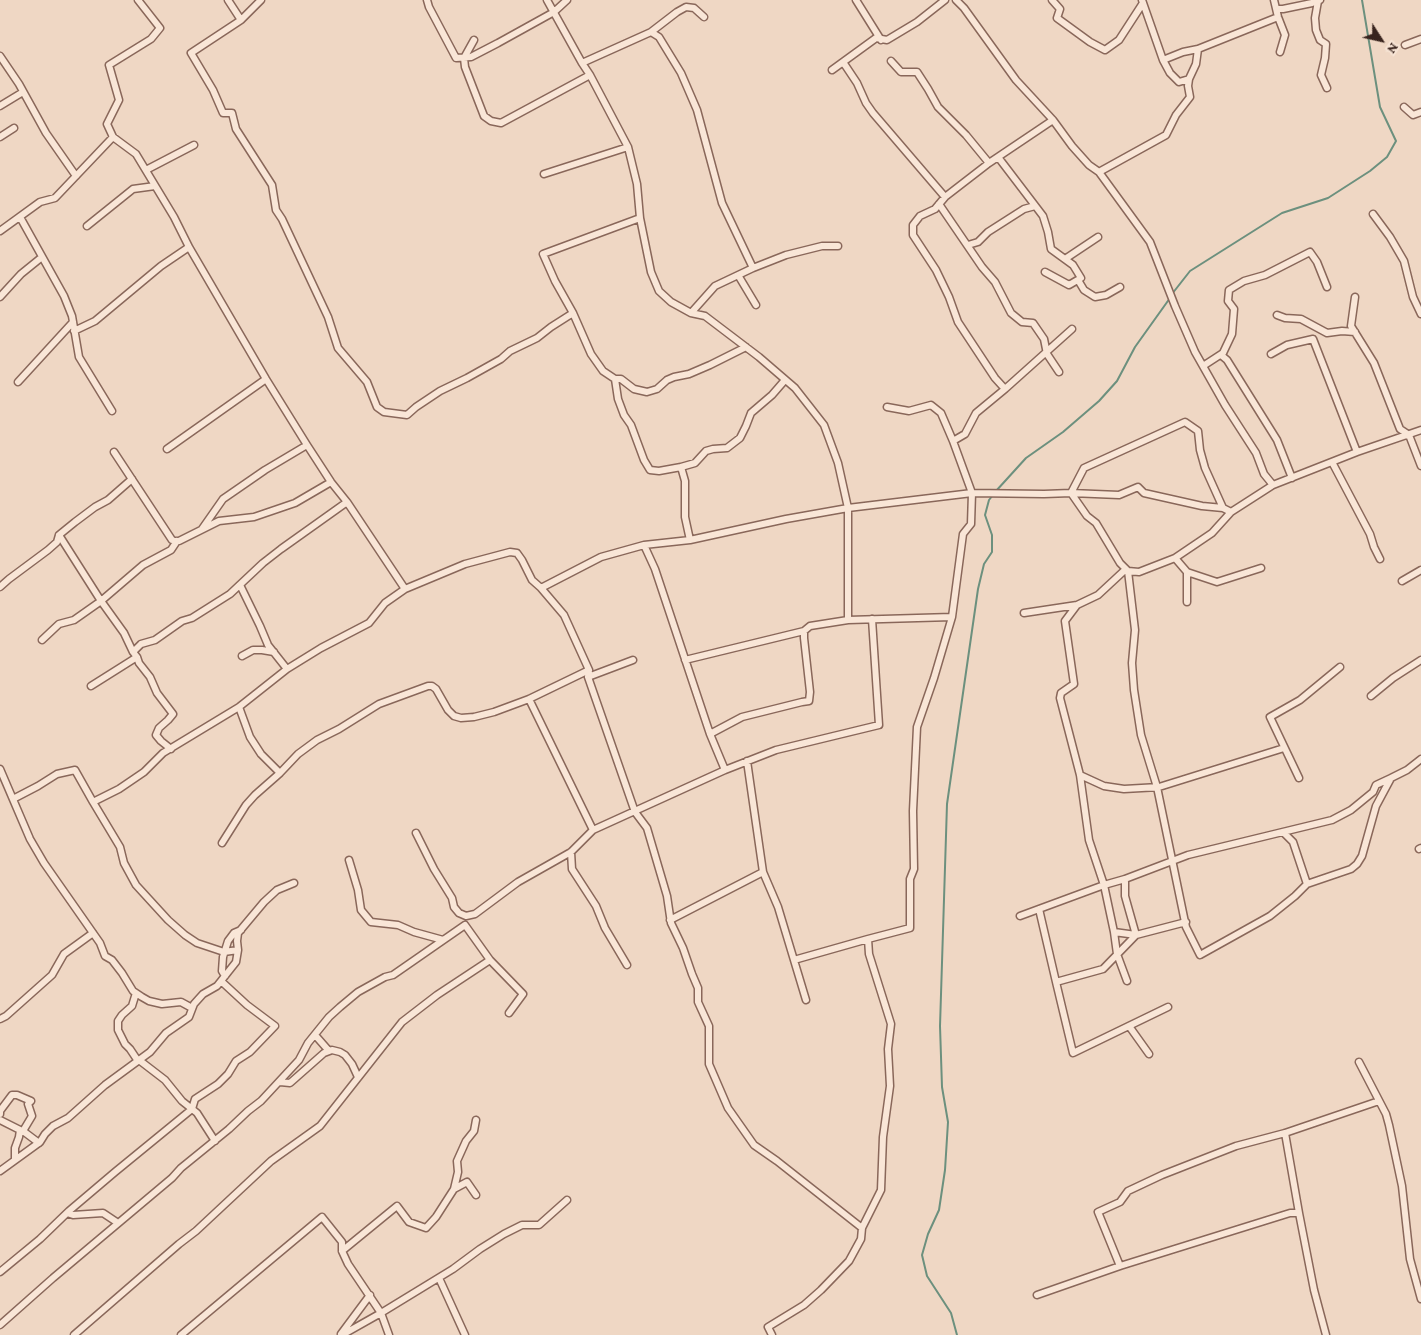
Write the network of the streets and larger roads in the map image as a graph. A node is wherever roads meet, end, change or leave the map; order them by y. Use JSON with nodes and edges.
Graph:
{"nodes":[{"id":1,"x":138,"y":0,"type":"edge"},
{"id":2,"x":228,"y":0,"type":"edge"},
{"id":3,"x":261,"y":0,"type":"edge"},
{"id":4,"x":427,"y":0,"type":"edge"},
{"id":5,"x":546,"y":0,"type":"edge"},
{"id":6,"x":567,"y":0,"type":"edge"},
{"id":7,"x":856,"y":0,"type":"edge"},
{"id":8,"x":945,"y":0,"type":"edge"},
{"id":9,"x":956,"y":0,"type":"edge"},
{"id":10,"x":1052,"y":0,"type":"edge"},
{"id":11,"x":1274,"y":0,"type":"edge"},
{"id":12,"x":1320,"y":1,"type":"edge"},
{"id":13,"x":1142,"y":2,"type":"edge"},
{"id":14,"x":1277,"y":9,"type":"junction"},
{"id":15,"x":554,"y":12,"type":"junction"},
{"id":16,"x":1278,"y":17,"type":"junction"},
{"id":17,"x":704,"y":18,"type":"dead end"},
{"id":18,"x":241,"y":20,"type":"junction"},
{"id":19,"x":651,"y":32,"type":"junction"},
{"id":20,"x":1421,"y":39,"type":"edge"},
{"id":21,"x":474,"y":40,"type":"dead end"},
{"id":22,"x":882,"y":40,"type":"junction"},
{"id":23,"x":1405,"y":45,"type":"dead end"},
{"id":24,"x":1198,"y":49,"type":"junction"},
{"id":25,"x":1280,"y":52,"type":"dead end"},
{"id":26,"x":0,"y":56,"type":"edge"},
{"id":27,"x":464,"y":58,"type":"junction"},
{"id":28,"x":891,"y":60,"type":"dead end"},
{"id":29,"x":1163,"y":60,"type":"junction"},
{"id":30,"x":843,"y":62,"type":"junction"},
{"id":31,"x":582,"y":63,"type":"junction"},
{"id":32,"x":832,"y":70,"type":"dead end"},
{"id":33,"x":590,"y":75,"type":"junction"},
{"id":34,"x":1189,"y":79,"type":"junction"},
{"id":35,"x":1327,"y":88,"type":"dead end"},
{"id":36,"x":24,"y":92,"type":"junction"},
{"id":37,"x":0,"y":106,"type":"edge"},
{"id":38,"x":1404,"y":107,"type":"dead end"},
{"id":39,"x":1421,"y":112,"type":"edge"},
{"id":40,"x":1053,"y":120,"type":"junction"},
{"id":41,"x":14,"y":128,"type":"dead end"},
{"id":42,"x":0,"y":137,"type":"edge"},
{"id":43,"x":113,"y":137,"type":"junction"},
{"id":44,"x":194,"y":146,"type":"dead end"},
{"id":45,"x":628,"y":147,"type":"junction"},
{"id":46,"x":998,"y":157,"type":"junction"},
{"id":47,"x":989,"y":163,"type":"junction"},
{"id":48,"x":146,"y":170,"type":"junction"},
{"id":49,"x":1099,"y":172,"type":"junction"},
{"id":50,"x":544,"y":174,"type":"dead end"},
{"id":51,"x":76,"y":176,"type":"junction"},
{"id":52,"x":155,"y":186,"type":"junction"},
{"id":53,"x":945,"y":197,"type":"junction"},
{"id":54,"x":939,"y":204,"type":"junction"},
{"id":55,"x":1035,"y":206,"type":"junction"},
{"id":56,"x":1373,"y":214,"type":"dead end"},
{"id":57,"x":20,"y":217,"type":"junction"},
{"id":58,"x":640,"y":218,"type":"junction"},
{"id":59,"x":87,"y":226,"type":"dead end"},
{"id":60,"x":0,"y":231,"type":"edge"},
{"id":61,"x":1098,"y":237,"type":"dead end"},
{"id":62,"x":838,"y":246,"type":"dead end"},
{"id":63,"x":968,"y":246,"type":"junction"},
{"id":64,"x":189,"y":247,"type":"junction"},
{"id":65,"x":42,"y":258,"type":"junction"},
{"id":66,"x":1065,"y":259,"type":"junction"},
{"id":67,"x":753,"y":268,"type":"junction"},
{"id":68,"x":1045,"y":272,"type":"dead end"},
{"id":69,"x":738,"y":276,"type":"junction"},
{"id":70,"x":1078,"y":280,"type":"junction"},
{"id":71,"x":1120,"y":287,"type":"dead end"},
{"id":72,"x":1327,"y":287,"type":"dead end"},
{"id":73,"x":0,"y":297,"type":"edge"},
{"id":74,"x":1355,"y":297,"type":"dead end"},
{"id":75,"x":756,"y":305,"type":"dead end"},
{"id":76,"x":573,"y":313,"type":"junction"},
{"id":77,"x":691,"y":313,"type":"junction"},
{"id":78,"x":1421,"y":314,"type":"edge"},
{"id":79,"x":1277,"y":315,"type":"dead end"},
{"id":80,"x":73,"y":322,"type":"junction"},
{"id":81,"x":1072,"y":329,"type":"dead end"},
{"id":82,"x":74,"y":331,"type":"junction"},
{"id":83,"x":1355,"y":332,"type":"junction"},
{"id":84,"x":746,"y":346,"type":"junction"},
{"id":85,"x":1047,"y":350,"type":"junction"},
{"id":86,"x":1271,"y":354,"type":"dead end"},
{"id":87,"x":1220,"y":355,"type":"junction"},
{"id":88,"x":1203,"y":366,"type":"junction"},
{"id":89,"x":1059,"y":372,"type":"dead end"},
{"id":90,"x":266,"y":379,"type":"junction"},
{"id":91,"x":615,"y":379,"type":"junction"},
{"id":92,"x":785,"y":380,"type":"junction"},
{"id":93,"x":18,"y":382,"type":"dead end"},
{"id":94,"x":1005,"y":389,"type":"junction"},
{"id":95,"x":887,"y":408,"type":"dead end"},
{"id":96,"x":112,"y":412,"type":"dead end"},
{"id":97,"x":1421,"y":430,"type":"edge"},
{"id":98,"x":1409,"y":435,"type":"junction"},
{"id":99,"x":953,"y":441,"type":"junction"},
{"id":100,"x":306,"y":445,"type":"junction"},
{"id":101,"x":167,"y":449,"type":"dead end"},
{"id":102,"x":114,"y":452,"type":"dead end"},
{"id":103,"x":1357,"y":452,"type":"junction"},
{"id":104,"x":1332,"y":462,"type":"junction"},
{"id":105,"x":1421,"y":466,"type":"edge"},
{"id":106,"x":681,"y":467,"type":"junction"},
{"id":107,"x":1292,"y":478,"type":"junction"},
{"id":108,"x":132,"y":479,"type":"junction"},
{"id":109,"x":331,"y":482,"type":"junction"},
{"id":110,"x":1273,"y":485,"type":"junction"},
{"id":111,"x":972,"y":493,"type":"junction"},
{"id":112,"x":1071,"y":493,"type":"junction"},
{"id":113,"x":348,"y":502,"type":"junction"},
{"id":114,"x":848,"y":508,"type":"junction"},
{"id":115,"x":1223,"y":508,"type":"junction"},
{"id":116,"x":1231,"y":512,"type":"junction"},
{"id":117,"x":201,"y":530,"type":"junction"},
{"id":118,"x":60,"y":535,"type":"junction"},
{"id":119,"x":690,"y":540,"type":"junction"},
{"id":120,"x":177,"y":541,"type":"junction"},
{"id":121,"x":644,"y":545,"type":"junction"},
{"id":122,"x":1175,"y":558,"type":"junction"},
{"id":123,"x":1380,"y":559,"type":"dead end"},
{"id":124,"x":1261,"y":568,"type":"dead end"},
{"id":125,"x":1127,"y":570,"type":"junction"},
{"id":126,"x":1421,"y":570,"type":"edge"},
{"id":127,"x":1187,"y":572,"type":"junction"},
{"id":128,"x":1402,"y":581,"type":"dead end"},
{"id":129,"x":240,"y":585,"type":"junction"},
{"id":130,"x":0,"y":587,"type":"edge"},
{"id":131,"x":541,"y":588,"type":"junction"},
{"id":132,"x":405,"y":589,"type":"junction"},
{"id":133,"x":101,"y":601,"type":"junction"},
{"id":134,"x":1187,"y":602,"type":"dead end"},
{"id":135,"x":1077,"y":605,"type":"junction"},
{"id":136,"x":1024,"y":613,"type":"dead end"},
{"id":137,"x":952,"y":617,"type":"junction"},
{"id":138,"x":872,"y":619,"type":"junction"},
{"id":139,"x":848,"y":620,"type":"junction"},
{"id":140,"x":804,"y":631,"type":"junction"},
{"id":141,"x":42,"y":640,"type":"dead end"},
{"id":142,"x":274,"y":652,"type":"junction"},
{"id":143,"x":135,"y":654,"type":"junction"},
{"id":144,"x":242,"y":656,"type":"dead end"},
{"id":145,"x":633,"y":660,"type":"dead end"},
{"id":146,"x":685,"y":660,"type":"junction"},
{"id":147,"x":1421,"y":660,"type":"edge"},
{"id":148,"x":1340,"y":667,"type":"dead end"},
{"id":149,"x":287,"y":669,"type":"junction"},
{"id":150,"x":588,"y":674,"type":"junction"},
{"id":151,"x":92,"y":686,"type":"dead end"},
{"id":152,"x":1371,"y":696,"type":"dead end"},
{"id":153,"x":529,"y":700,"type":"junction"},
{"id":154,"x":239,"y":707,"type":"junction"},
{"id":155,"x":710,"y":734,"type":"junction"},
{"id":156,"x":1284,"y":748,"type":"junction"},
{"id":157,"x":171,"y":749,"type":"junction"},
{"id":158,"x":1421,"y":759,"type":"edge"},
{"id":159,"x":747,"y":761,"type":"junction"},
{"id":160,"x":0,"y":770,"type":"edge"},
{"id":161,"x":725,"y":770,"type":"junction"},
{"id":162,"x":280,"y":773,"type":"junction"},
{"id":163,"x":1080,"y":775,"type":"junction"},
{"id":164,"x":1299,"y":778,"type":"dead end"},
{"id":165,"x":1391,"y":778,"type":"junction"},
{"id":166,"x":1156,"y":787,"type":"junction"},
{"id":167,"x":13,"y":799,"type":"junction"},
{"id":168,"x":93,"y":802,"type":"junction"},
{"id":169,"x":635,"y":812,"type":"junction"},
{"id":170,"x":1296,"y":829,"type":"junction"},
{"id":171,"x":593,"y":830,"type":"junction"},
{"id":172,"x":1283,"y":832,"type":"junction"},
{"id":173,"x":416,"y":833,"type":"dead end"},
{"id":174,"x":222,"y":842,"type":"dead end"},
{"id":175,"x":1292,"y":842,"type":"junction"},
{"id":176,"x":571,"y":852,"type":"junction"},
{"id":177,"x":349,"y":860,"type":"dead end"},
{"id":178,"x":1172,"y":861,"type":"junction"},
{"id":179,"x":763,"y":872,"type":"junction"},
{"id":180,"x":1125,"y":879,"type":"junction"},
{"id":181,"x":294,"y":883,"type":"dead end"},
{"id":182,"x":1104,"y":884,"type":"junction"},
{"id":183,"x":1307,"y":884,"type":"junction"},
{"id":184,"x":1039,"y":909,"type":"junction"},
{"id":185,"x":466,"y":916,"type":"junction"},
{"id":186,"x":1020,"y":916,"type":"dead end"},
{"id":187,"x":670,"y":920,"type":"junction"},
{"id":188,"x":1186,"y":922,"type":"junction"},
{"id":189,"x":466,"y":925,"type":"junction"},
{"id":190,"x":241,"y":930,"type":"junction"},
{"id":191,"x":1114,"y":932,"type":"junction"},
{"id":192,"x":93,"y":933,"type":"junction"},
{"id":193,"x":1136,"y":935,"type":"junction"},
{"id":194,"x":868,"y":939,"type":"junction"},
{"id":195,"x":443,"y":940,"type":"junction"},
{"id":196,"x":238,"y":950,"type":"junction"},
{"id":197,"x":224,"y":952,"type":"junction"},
{"id":198,"x":1117,"y":954,"type":"junction"},
{"id":199,"x":490,"y":960,"type":"junction"},
{"id":200,"x":794,"y":960,"type":"junction"},
{"id":201,"x":627,"y":965,"type":"dead end"},
{"id":202,"x":223,"y":978,"type":"junction"},
{"id":203,"x":1127,"y":981,"type":"dead end"},
{"id":204,"x":1056,"y":982,"type":"junction"},
{"id":205,"x":136,"y":993,"type":"junction"},
{"id":206,"x":806,"y":1000,"type":"dead end"},
{"id":207,"x":192,"y":1008,"type":"junction"},
{"id":208,"x":1168,"y":1008,"type":"dead end"},
{"id":209,"x":509,"y":1013,"type":"dead end"},
{"id":210,"x":0,"y":1019,"type":"edge"},
{"id":211,"x":1129,"y":1026,"type":"junction"},
{"id":212,"x":315,"y":1035,"type":"junction"},
{"id":213,"x":329,"y":1051,"type":"junction"},
{"id":214,"x":1149,"y":1054,"type":"dead end"},
{"id":215,"x":138,"y":1060,"type":"junction"},
{"id":216,"x":299,"y":1060,"type":"junction"},
{"id":217,"x":1359,"y":1062,"type":"dead end"},
{"id":218,"x":308,"y":1066,"type":"junction"},
{"id":219,"x":358,"y":1077,"type":"junction"},
{"id":220,"x":280,"y":1082,"type":"junction"},
{"id":221,"x":1379,"y":1101,"type":"junction"},
{"id":222,"x":192,"y":1109,"type":"junction"},
{"id":223,"x":0,"y":1114,"type":"edge"},
{"id":224,"x":0,"y":1120,"type":"edge"},
{"id":225,"x":476,"y":1120,"type":"dead end"},
{"id":226,"x":1285,"y":1133,"type":"junction"},
{"id":227,"x":215,"y":1141,"type":"junction"},
{"id":228,"x":39,"y":1143,"type":"junction"},
{"id":229,"x":15,"y":1159,"type":"junction"},
{"id":230,"x":0,"y":1171,"type":"edge"},
{"id":231,"x":454,"y":1189,"type":"junction"},
{"id":232,"x":476,"y":1195,"type":"dead end"},
{"id":233,"x":567,"y":1200,"type":"dead end"},
{"id":234,"x":67,"y":1213,"type":"junction"},
{"id":235,"x":1299,"y":1213,"type":"junction"},
{"id":236,"x":118,"y":1223,"type":"junction"},
{"id":237,"x":862,"y":1228,"type":"junction"},
{"id":238,"x":342,"y":1250,"type":"junction"},
{"id":239,"x":1120,"y":1266,"type":"junction"},
{"id":240,"x":0,"y":1272,"type":"edge"},
{"id":241,"x":439,"y":1278,"type":"junction"},
{"id":242,"x":370,"y":1295,"type":"junction"},
{"id":243,"x":1036,"y":1295,"type":"dead end"},
{"id":244,"x":1421,"y":1299,"type":"edge"},
{"id":245,"x":381,"y":1313,"type":"junction"},
{"id":246,"x":0,"y":1325,"type":"edge"},
{"id":247,"x":74,"y":1335,"type":"edge"},
{"id":248,"x":181,"y":1335,"type":"edge"},
{"id":249,"x":341,"y":1335,"type":"edge"},
{"id":250,"x":390,"y":1335,"type":"edge"},
{"id":251,"x":465,"y":1335,"type":"edge"},
{"id":252,"x":772,"y":1335,"type":"edge"},
{"id":253,"x":1326,"y":1335,"type":"edge"}],
"edges":[{"from":1,"to":43,"type":"street"},
{"from":2,"to":18,"type":"street"},
{"from":3,"to":18,"type":"street"},
{"from":4,"to":27,"type":"street"},
{"from":5,"to":15,"type":"street"},
{"from":6,"to":15,"type":"street"},
{"from":7,"to":22,"type":"street"},
{"from":8,"to":22,"type":"street"},
{"from":9,"to":40,"type":"street"},
{"from":10,"to":13,"type":"street"},
{"from":11,"to":14,"type":"street"},
{"from":12,"to":14,"type":"street"},
{"from":12,"to":35,"type":"street"},
{"from":13,"to":29,"type":"street"},
{"from":14,"to":16,"type":"street"},
{"from":15,"to":27,"type":"street"},
{"from":15,"to":31,"type":"street"},
{"from":16,"to":24,"type":"street"},
{"from":16,"to":25,"type":"street"},
{"from":17,"to":19,"type":"street"},
{"from":18,"to":76,"type":"street"},
{"from":19,"to":31,"type":"street"},
{"from":19,"to":67,"type":"street"},
{"from":20,"to":23,"type":"street"},
{"from":21,"to":27,"type":"street"},
{"from":22,"to":30,"type":"street"},
{"from":24,"to":29,"type":"street"},
{"from":24,"to":34,"type":"street"},
{"from":26,"to":36,"type":"street"},
{"from":27,"to":33,"type":"street"},
{"from":28,"to":47,"type":"street"},
{"from":29,"to":34,"type":"street"},
{"from":30,"to":32,"type":"street"},
{"from":30,"to":53,"type":"street"},
{"from":31,"to":33,"type":"street"},
{"from":33,"to":45,"type":"street"},
{"from":34,"to":49,"type":"street"},
{"from":36,"to":37,"type":"street"},
{"from":36,"to":51,"type":"street"},
{"from":38,"to":39,"type":"street"},
{"from":40,"to":46,"type":"street"},
{"from":40,"to":49,"type":"street"},
{"from":41,"to":42,"type":"street"},
{"from":43,"to":48,"type":"street"},
{"from":43,"to":51,"type":"street"},
{"from":44,"to":48,"type":"street"},
{"from":45,"to":50,"type":"street"},
{"from":45,"to":58,"type":"street"},
{"from":46,"to":47,"type":"street"},
{"from":46,"to":55,"type":"street"},
{"from":47,"to":53,"type":"street"},
{"from":48,"to":52,"type":"street"},
{"from":49,"to":88,"type":"street"},
{"from":51,"to":57,"type":"street"},
{"from":52,"to":59,"type":"street"},
{"from":52,"to":64,"type":"street"},
{"from":53,"to":54,"type":"street"},
{"from":54,"to":63,"type":"street"},
{"from":54,"to":94,"type":"street"},
{"from":55,"to":63,"type":"street"},
{"from":55,"to":66,"type":"street"},
{"from":56,"to":78,"type":"street"},
{"from":57,"to":60,"type":"street"},
{"from":57,"to":65,"type":"street"},
{"from":58,"to":76,"type":"street"},
{"from":58,"to":77,"type":"street"},
{"from":61,"to":66,"type":"street"},
{"from":62,"to":67,"type":"street"},
{"from":63,"to":85,"type":"street"},
{"from":64,"to":82,"type":"street"},
{"from":64,"to":90,"type":"street"},
{"from":65,"to":73,"type":"street"},
{"from":65,"to":80,"type":"street"},
{"from":66,"to":70,"type":"street"},
{"from":67,"to":69,"type":"street"},
{"from":68,"to":70,"type":"street"},
{"from":69,"to":75,"type":"street"},
{"from":69,"to":77,"type":"street"},
{"from":70,"to":71,"type":"street"},
{"from":72,"to":87,"type":"street"},
{"from":74,"to":83,"type":"street"},
{"from":76,"to":91,"type":"street"},
{"from":77,"to":84,"type":"street"},
{"from":79,"to":83,"type":"street"},
{"from":80,"to":82,"type":"street"},
{"from":80,"to":93,"type":"street"},
{"from":81,"to":85,"type":"street"},
{"from":82,"to":96,"type":"street"},
{"from":83,"to":98,"type":"street"},
{"from":84,"to":91,"type":"street"},
{"from":84,"to":92,"type":"street"},
{"from":85,"to":89,"type":"street"},
{"from":85,"to":94,"type":"street"},
{"from":86,"to":103,"type":"street"},
{"from":87,"to":88,"type":"street"},
{"from":87,"to":107,"type":"street"},
{"from":88,"to":110,"type":"street"},
{"from":90,"to":100,"type":"street"},
{"from":90,"to":101,"type":"street"},
{"from":91,"to":106,"type":"street"},
{"from":92,"to":106,"type":"street"},
{"from":92,"to":114,"type":"street"},
{"from":94,"to":99,"type":"street"},
{"from":95,"to":99,"type":"street"},
{"from":97,"to":98,"type":"street"},
{"from":98,"to":103,"type":"street"},
{"from":98,"to":105,"type":"street"},
{"from":99,"to":111,"type":"street"},
{"from":100,"to":109,"type":"street"},
{"from":100,"to":117,"type":"street"},
{"from":102,"to":108,"type":"street"},
{"from":103,"to":104,"type":"street"},
{"from":104,"to":107,"type":"street"},
{"from":104,"to":123,"type":"street"},
{"from":106,"to":119,"type":"street"},
{"from":107,"to":110,"type":"street"},
{"from":108,"to":118,"type":"street"},
{"from":108,"to":120,"type":"street"},
{"from":109,"to":113,"type":"street"},
{"from":109,"to":117,"type":"street"},
{"from":110,"to":116,"type":"street"},
{"from":111,"to":112,"type":"street"},
{"from":111,"to":114,"type":"street"},
{"from":111,"to":137,"type":"street"},
{"from":112,"to":115,"type":"street"},
{"from":112,"to":115,"type":"street"},
{"from":112,"to":125,"type":"street"},
{"from":113,"to":129,"type":"street"},
{"from":113,"to":132,"type":"street"},
{"from":114,"to":119,"type":"street"},
{"from":114,"to":139,"type":"street"},
{"from":115,"to":116,"type":"street"},
{"from":116,"to":122,"type":"street"},
{"from":117,"to":120,"type":"street"},
{"from":118,"to":130,"type":"street"},
{"from":118,"to":133,"type":"street"},
{"from":119,"to":121,"type":"street"},
{"from":120,"to":133,"type":"street"},
{"from":121,"to":131,"type":"street"},
{"from":121,"to":146,"type":"street"},
{"from":122,"to":125,"type":"street"},
{"from":122,"to":127,"type":"street"},
{"from":124,"to":127,"type":"street"},
{"from":125,"to":135,"type":"street"},
{"from":125,"to":166,"type":"street"},
{"from":126,"to":128,"type":"street"},
{"from":127,"to":134,"type":"street"},
{"from":129,"to":142,"type":"street"},
{"from":129,"to":143,"type":"street"},
{"from":131,"to":132,"type":"street"},
{"from":131,"to":150,"type":"street"},
{"from":132,"to":149,"type":"street"},
{"from":133,"to":141,"type":"street"},
{"from":133,"to":143,"type":"street"},
{"from":135,"to":136,"type":"street"},
{"from":135,"to":163,"type":"street"},
{"from":137,"to":138,"type":"street"},
{"from":137,"to":194,"type":"street"},
{"from":138,"to":139,"type":"street"},
{"from":138,"to":159,"type":"street"},
{"from":139,"to":140,"type":"street"},
{"from":140,"to":146,"type":"street"},
{"from":140,"to":155,"type":"street"},
{"from":142,"to":144,"type":"street"},
{"from":142,"to":149,"type":"street"},
{"from":143,"to":151,"type":"street"},
{"from":143,"to":157,"type":"street"},
{"from":145,"to":150,"type":"street"},
{"from":146,"to":155,"type":"street"},
{"from":147,"to":152,"type":"street"},
{"from":148,"to":156,"type":"street"},
{"from":149,"to":154,"type":"street"},
{"from":150,"to":153,"type":"street"},
{"from":150,"to":169,"type":"street"},
{"from":153,"to":162,"type":"street"},
{"from":153,"to":171,"type":"street"},
{"from":154,"to":157,"type":"street"},
{"from":154,"to":162,"type":"street"},
{"from":155,"to":161,"type":"street"},
{"from":156,"to":164,"type":"street"},
{"from":156,"to":166,"type":"street"},
{"from":157,"to":168,"type":"street"},
{"from":158,"to":165,"type":"street"},
{"from":159,"to":161,"type":"street"},
{"from":159,"to":179,"type":"street"},
{"from":160,"to":167,"type":"street"},
{"from":161,"to":169,"type":"street"},
{"from":162,"to":174,"type":"street"},
{"from":163,"to":166,"type":"street"},
{"from":163,"to":182,"type":"street"},
{"from":165,"to":170,"type":"street"},
{"from":165,"to":183,"type":"street"},
{"from":166,"to":178,"type":"street"},
{"from":167,"to":168,"type":"street"},
{"from":167,"to":192,"type":"street"},
{"from":168,"to":197,"type":"street"},
{"from":169,"to":171,"type":"street"},
{"from":169,"to":187,"type":"street"},
{"from":170,"to":172,"type":"street"},
{"from":170,"to":175,"type":"street"},
{"from":171,"to":176,"type":"street"},
{"from":172,"to":175,"type":"street"},
{"from":172,"to":178,"type":"street"},
{"from":173,"to":185,"type":"street"},
{"from":175,"to":183,"type":"street"},
{"from":176,"to":185,"type":"street"},
{"from":176,"to":201,"type":"street"},
{"from":177,"to":195,"type":"street"},
{"from":178,"to":180,"type":"street"},
{"from":178,"to":188,"type":"street"},
{"from":179,"to":187,"type":"street"},
{"from":179,"to":200,"type":"street"},
{"from":180,"to":182,"type":"street"},
{"from":180,"to":193,"type":"street"},
{"from":181,"to":190,"type":"street"},
{"from":182,"to":184,"type":"street"},
{"from":182,"to":191,"type":"street"},
{"from":183,"to":188,"type":"street"},
{"from":184,"to":186,"type":"street"},
{"from":184,"to":204,"type":"street"},
{"from":185,"to":189,"type":"street"},
{"from":187,"to":237,"type":"street"},
{"from":188,"to":193,"type":"street"},
{"from":189,"to":195,"type":"street"},
{"from":189,"to":199,"type":"street"},
{"from":190,"to":196,"type":"street"},
{"from":190,"to":197,"type":"street"},
{"from":191,"to":193,"type":"street"},
{"from":191,"to":198,"type":"street"},
{"from":192,"to":205,"type":"street"},
{"from":192,"to":210,"type":"street"},
{"from":193,"to":198,"type":"street"},
{"from":194,"to":200,"type":"street"},
{"from":194,"to":237,"type":"street"},
{"from":195,"to":212,"type":"street"},
{"from":196,"to":197,"type":"street"},
{"from":196,"to":202,"type":"street"},
{"from":197,"to":202,"type":"street"},
{"from":198,"to":203,"type":"street"},
{"from":198,"to":204,"type":"street"},
{"from":199,"to":209,"type":"street"},
{"from":199,"to":219,"type":"street"},
{"from":200,"to":206,"type":"street"},
{"from":202,"to":207,"type":"street"},
{"from":202,"to":222,"type":"street"},
{"from":204,"to":211,"type":"street"},
{"from":205,"to":207,"type":"street"},
{"from":205,"to":215,"type":"street"},
{"from":207,"to":215,"type":"street"},
{"from":208,"to":211,"type":"street"},
{"from":211,"to":214,"type":"street"},
{"from":212,"to":213,"type":"street"},
{"from":212,"to":216,"type":"street"},
{"from":213,"to":218,"type":"street"},
{"from":213,"to":219,"type":"street"},
{"from":215,"to":222,"type":"street"},
{"from":215,"to":228,"type":"street"},
{"from":216,"to":218,"type":"street"},
{"from":216,"to":220,"type":"street"},
{"from":217,"to":221,"type":"street"},
{"from":218,"to":220,"type":"street"},
{"from":219,"to":247,"type":"street"},
{"from":220,"to":227,"type":"street"},
{"from":221,"to":226,"type":"street"},
{"from":221,"to":244,"type":"street"},
{"from":222,"to":227,"type":"street"},
{"from":222,"to":234,"type":"street"},
{"from":223,"to":228,"type":"street"},
{"from":224,"to":229,"type":"street"},
{"from":225,"to":231,"type":"street"},
{"from":226,"to":235,"type":"street"},
{"from":226,"to":239,"type":"street"},
{"from":227,"to":236,"type":"street"},
{"from":228,"to":229,"type":"street"},
{"from":229,"to":230,"type":"street"},
{"from":231,"to":232,"type":"street"},
{"from":231,"to":238,"type":"street"},
{"from":233,"to":241,"type":"street"},
{"from":234,"to":236,"type":"street"},
{"from":234,"to":240,"type":"street"},
{"from":235,"to":239,"type":"street"},
{"from":235,"to":253,"type":"street"},
{"from":236,"to":246,"type":"street"},
{"from":237,"to":252,"type":"street"},
{"from":238,"to":242,"type":"street"},
{"from":238,"to":248,"type":"street"},
{"from":239,"to":243,"type":"street"},
{"from":241,"to":245,"type":"street"},
{"from":241,"to":251,"type":"street"},
{"from":242,"to":245,"type":"street"},
{"from":242,"to":249,"type":"street"},
{"from":245,"to":249,"type":"street"},
{"from":245,"to":250,"type":"street"}]}
